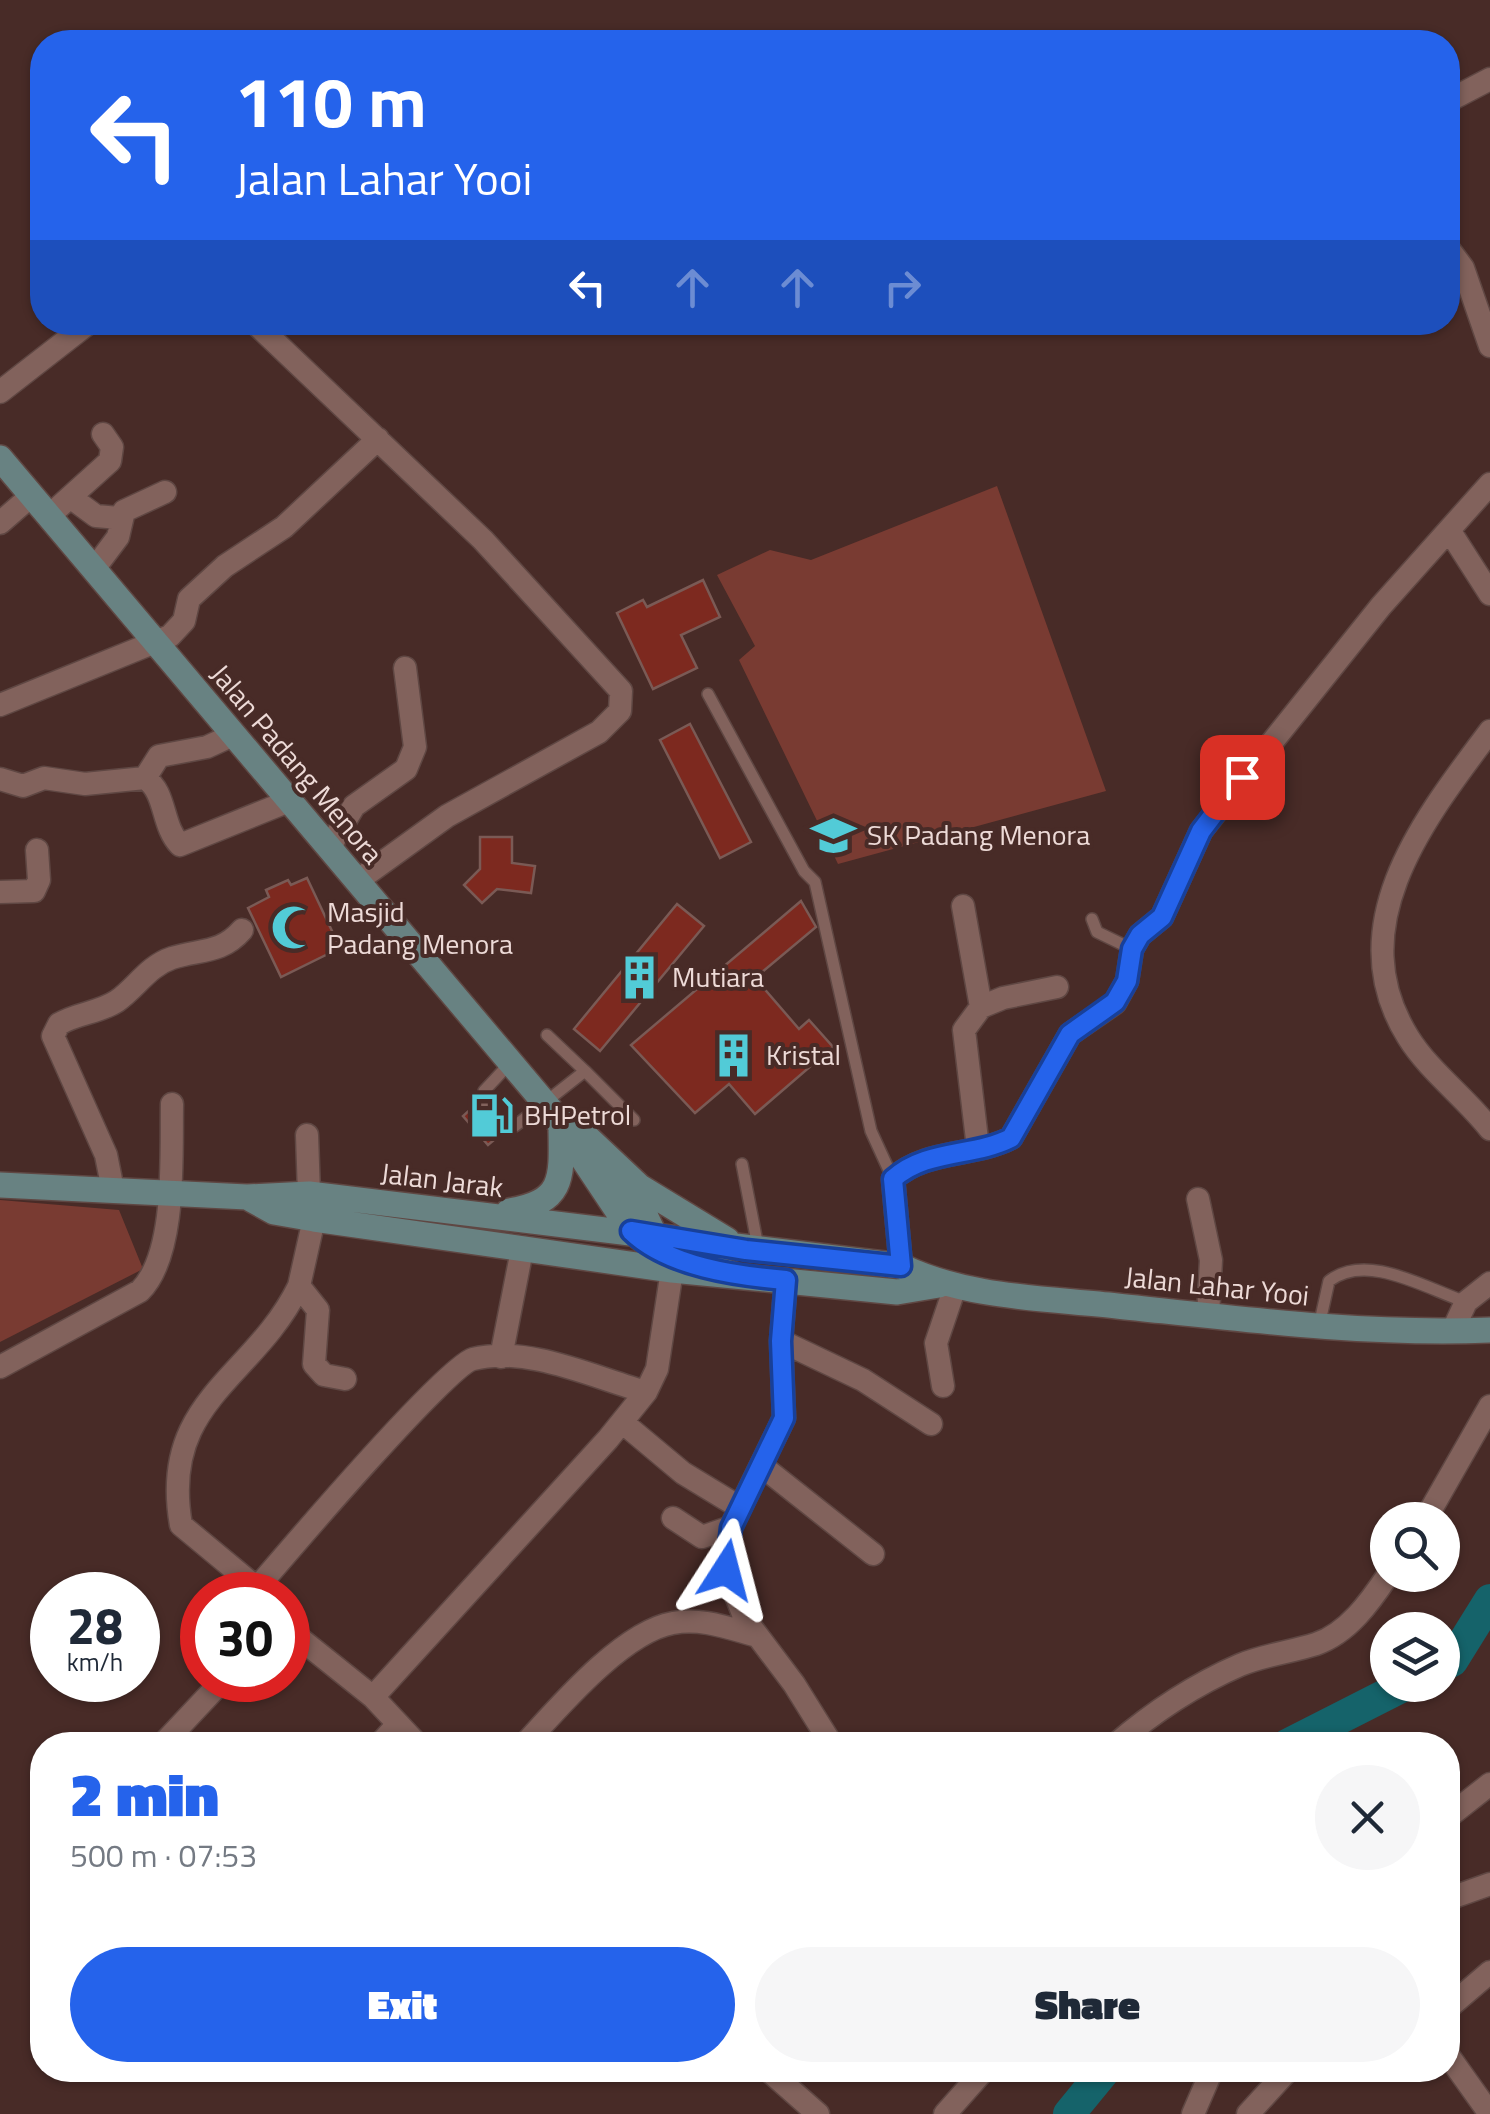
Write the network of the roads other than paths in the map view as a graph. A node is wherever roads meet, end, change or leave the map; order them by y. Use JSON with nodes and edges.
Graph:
{"nodes":[{"id":1,"x":1490,"y":79,"type":"edge"},
{"id":2,"x":1460,"y":95,"type":"edge"},
{"id":3,"x":1460,"y":265,"type":"edge"},
{"id":4,"x":73,"y":335,"type":"edge"},
{"id":5,"x":268,"y":335,"type":"edge"},
{"id":6,"x":1490,"y":346,"type":"edge"},
{"id":7,"x":0,"y":392,"type":"edge"},
{"id":8,"x":103,"y":434,"type":"dead end"},
{"id":9,"x":378,"y":439,"type":"junction"},
{"id":10,"x":0,"y":458,"type":"edge"},
{"id":11,"x":1490,"y":484,"type":"edge"},
{"id":12,"x":165,"y":492,"type":"dead end"},
{"id":13,"x":31,"y":496,"type":"junction"},
{"id":14,"x":70,"y":497,"type":"junction"},
{"id":15,"x":49,"y":516,"type":"junction"},
{"id":16,"x":118,"y":518,"type":"junction"},
{"id":17,"x":0,"y":523,"type":"edge"},
{"id":18,"x":1449,"y":530,"type":"junction"},
{"id":19,"x":94,"y":569,"type":"junction"},
{"id":20,"x":1490,"y":594,"type":"edge"},
{"id":21,"x":154,"y":641,"type":"junction"},
{"id":22,"x":405,"y":668,"type":"dead end"},
{"id":23,"x":708,"y":694,"type":"dead end"},
{"id":24,"x":0,"y":705,"type":"edge"},
{"id":25,"x":1490,"y":732,"type":"edge"},
{"id":26,"x":233,"y":734,"type":"junction"},
{"id":27,"x":0,"y":778,"type":"edge"},
{"id":28,"x":145,"y":778,"type":"junction"},
{"id":29,"x":288,"y":801,"type":"junction"},
{"id":30,"x":329,"y":848,"type":"junction"},
{"id":31,"x":37,"y":850,"type":"dead end"},
{"id":32,"x":356,"y":882,"type":"junction"},
{"id":33,"x":0,"y":892,"type":"edge"},
{"id":34,"x":963,"y":906,"type":"dead end"},
{"id":35,"x":1092,"y":919,"type":"dead end"},
{"id":36,"x":242,"y":930,"type":"dead end"},
{"id":37,"x":1132,"y":949,"type":"junction"},
{"id":38,"x":1057,"y":988,"type":"dead end"},
{"id":39,"x":981,"y":1007,"type":"junction"},
{"id":40,"x":547,"y":1035,"type":"dead end"},
{"id":41,"x":511,"y":1062,"type":"junction"},
{"id":42,"x":585,"y":1071,"type":"junction"},
{"id":43,"x":172,"y":1104,"type":"dead end"},
{"id":44,"x":556,"y":1116,"type":"junction"},
{"id":45,"x":634,"y":1120,"type":"dead end"},
{"id":46,"x":1490,"y":1129,"type":"edge"},
{"id":47,"x":307,"y":1135,"type":"dead end"},
{"id":48,"x":978,"y":1148,"type":"junction"},
{"id":49,"x":742,"y":1164,"type":"dead end"},
{"id":50,"x":893,"y":1179,"type":"junction"},
{"id":51,"x":0,"y":1185,"type":"edge"},
{"id":52,"x":113,"y":1190,"type":"junction"},
{"id":53,"x":170,"y":1193,"type":"junction"},
{"id":54,"x":1198,"y":1199,"type":"dead end"},
{"id":55,"x":312,"y":1207,"type":"junction"},
{"id":56,"x":484,"y":1216,"type":"junction"},
{"id":57,"x":642,"y":1236,"type":"junction"},
{"id":58,"x":752,"y":1250,"type":"junction"},
{"id":59,"x":526,"y":1251,"type":"junction"},
{"id":60,"x":901,"y":1266,"type":"junction"},
{"id":61,"x":672,"y":1270,"type":"junction"},
{"id":62,"x":732,"y":1274,"type":"junction"},
{"id":63,"x":786,"y":1280,"type":"junction"},
{"id":64,"x":1490,"y":1283,"type":"edge"},
{"id":65,"x":299,"y":1286,"type":"junction"},
{"id":66,"x":947,"y":1286,"type":"junction"},
{"id":67,"x":1466,"y":1302,"type":"junction"},
{"id":68,"x":1208,"y":1316,"type":"junction"},
{"id":69,"x":1320,"y":1326,"type":"junction"},
{"id":70,"x":1490,"y":1330,"type":"edge"},
{"id":71,"x":1452,"y":1332,"type":"junction"},
{"id":72,"x":781,"y":1341,"type":"junction"},
{"id":73,"x":501,"y":1357,"type":"junction"},
{"id":74,"x":0,"y":1366,"type":"edge"},
{"id":75,"x":345,"y":1379,"type":"dead end"},
{"id":76,"x":943,"y":1386,"type":"dead end"},
{"id":77,"x":646,"y":1392,"type":"junction"},
{"id":78,"x":1490,"y":1406,"type":"edge"},
{"id":79,"x":622,"y":1422,"type":"junction"},
{"id":80,"x":931,"y":1424,"type":"dead end"},
{"id":81,"x":762,"y":1466,"type":"junction"},
{"id":82,"x":1435,"y":1502,"type":"edge"},
{"id":83,"x":735,"y":1517,"type":"junction"},
{"id":84,"x":672,"y":1518,"type":"dead end"},
{"id":85,"x":873,"y":1554,"type":"dead end"},
{"id":86,"x":237,"y":1572,"type":"edge"},
{"id":87,"x":276,"y":1572,"type":"edge"},
{"id":88,"x":1376,"y":1592,"type":"edge"},
{"id":89,"x":758,"y":1636,"type":"junction"},
{"id":90,"x":310,"y":1646,"type":"edge"},
{"id":91,"x":374,"y":1697,"type":"junction"},
{"id":92,"x":202,"y":1702,"type":"edge"},
{"id":93,"x":397,"y":1725,"type":"junction"},
{"id":94,"x":174,"y":1732,"type":"edge"},
{"id":95,"x":391,"y":1732,"type":"edge"},
{"id":96,"x":404,"y":1732,"type":"edge"},
{"id":97,"x":536,"y":1732,"type":"edge"},
{"id":98,"x":823,"y":1732,"type":"edge"},
{"id":99,"x":1132,"y":1732,"type":"edge"},
{"id":100,"x":1490,"y":1784,"type":"edge"},
{"id":101,"x":1460,"y":1808,"type":"edge"},
{"id":102,"x":1490,"y":1884,"type":"edge"},
{"id":103,"x":1460,"y":1894,"type":"edge"},
{"id":104,"x":1490,"y":1972,"type":"edge"},
{"id":105,"x":1460,"y":1998,"type":"edge"},
{"id":106,"x":1460,"y":2072,"type":"edge"},
{"id":107,"x":782,"y":2082,"type":"edge"},
{"id":108,"x":973,"y":2082,"type":"edge"},
{"id":109,"x":1207,"y":2082,"type":"edge"},
{"id":110,"x":1280,"y":2082,"type":"edge"},
{"id":111,"x":1261,"y":2110,"type":"edge"},
{"id":112,"x":818,"y":2114,"type":"edge"},
{"id":113,"x":945,"y":2114,"type":"edge"},
{"id":114,"x":1193,"y":2114,"type":"edge"},
{"id":115,"x":1490,"y":2114,"type":"edge"}],
"edges":[{"from":1,"to":2,"type":"street"},
{"from":3,"to":6,"type":"street"},
{"from":4,"to":7,"type":"street"},
{"from":5,"to":9,"type":"street"},
{"from":8,"to":14,"type":"street"},
{"from":9,"to":21,"type":"street"},
{"from":9,"to":32,"type":"street"},
{"from":10,"to":13,"type":"main road","name":"Jalan Padang Menora"},
{"from":11,"to":18,"type":"street"},
{"from":12,"to":16,"type":"street"},
{"from":13,"to":15,"type":"main road","name":"Jalan Padang Menora"},
{"from":13,"to":17,"type":"street"},
{"from":14,"to":15,"type":"street"},
{"from":14,"to":16,"type":"street"},
{"from":15,"to":19,"type":"main road","name":"Jalan Padang Menora"},
{"from":16,"to":19,"type":"street"},
{"from":18,"to":20,"type":"street"},
{"from":18,"to":37,"type":"street"},
{"from":19,"to":21,"type":"main road","name":"Jalan Padang Menora"},
{"from":21,"to":24,"type":"street"},
{"from":21,"to":26,"type":"main road","name":"Jalan Padang Menora"},
{"from":22,"to":30,"type":"street"},
{"from":23,"to":50,"type":"lane"},
{"from":25,"to":46,"type":"street"},
{"from":26,"to":28,"type":"street"},
{"from":26,"to":29,"type":"main road","name":"Jalan Padang Menora"},
{"from":27,"to":28,"type":"street"},
{"from":28,"to":29,"type":"street"},
{"from":29,"to":30,"type":"main road","name":"Jalan Padang Menora"},
{"from":30,"to":32,"type":"main road","name":"Jalan Padang Menora"},
{"from":31,"to":33,"type":"street"},
{"from":32,"to":41,"type":"main road","name":"Jalan Padang Menora"},
{"from":34,"to":39,"type":"street"},
{"from":35,"to":37,"type":"lane"},
{"from":36,"to":52,"type":"street"},
{"from":37,"to":48,"type":"street"},
{"from":38,"to":39,"type":"street"},
{"from":39,"to":48,"type":"street"},
{"from":40,"to":42,"type":"lane"},
{"from":41,"to":44,"type":"main road","name":"Jalan Padang Menora"},
{"from":41,"to":44,"type":"lane"},
{"from":42,"to":44,"type":"lane"},
{"from":42,"to":45,"type":"lane"},
{"from":43,"to":53,"type":"street"},
{"from":44,"to":56,"type":"main road"},
{"from":44,"to":57,"type":"main road","name":"Jalan Padang Menora"},
{"from":44,"to":58,"type":"main road"},
{"from":47,"to":55,"type":"street"},
{"from":48,"to":50,"type":"street"},
{"from":49,"to":58,"type":"lane"},
{"from":50,"to":60,"type":"street"},
{"from":51,"to":52,"type":"main road","name":"Jalan Jarak"},
{"from":52,"to":53,"type":"main road","name":"Jalan Jarak"},
{"from":53,"to":55,"type":"main road","name":"Jalan Jarak"},
{"from":53,"to":74,"type":"street"},
{"from":54,"to":68,"type":"street"},
{"from":55,"to":56,"type":"main road","name":"Jalan Jarak"},
{"from":55,"to":59,"type":"main road","name":"Jalan Jarak"},
{"from":55,"to":65,"type":"street"},
{"from":56,"to":57,"type":"main road","name":"Jalan Jarak"},
{"from":57,"to":58,"type":"main road","name":"Jalan Lahar Yooi"},
{"from":57,"to":59,"type":"main road"},
{"from":57,"to":62,"type":"main road"},
{"from":58,"to":60,"type":"main road","name":"Jalan Lahar Yooi"},
{"from":59,"to":61,"type":"main road"},
{"from":59,"to":73,"type":"street"},
{"from":60,"to":66,"type":"main road","name":"Jalan Lahar Yooi"},
{"from":61,"to":62,"type":"main road"},
{"from":61,"to":77,"type":"street"},
{"from":62,"to":63,"type":"main road","name":"Jalan Lahar Yooi"},
{"from":63,"to":66,"type":"main road","name":"Jalan Lahar Yooi"},
{"from":63,"to":72,"type":"street"},
{"from":64,"to":67,"type":"street"},
{"from":65,"to":75,"type":"street"},
{"from":65,"to":86,"type":"street"},
{"from":66,"to":68,"type":"main road","name":"Jalan Lahar Yooi"},
{"from":66,"to":76,"type":"street"},
{"from":67,"to":69,"type":"lane"},
{"from":67,"to":71,"type":"street"},
{"from":68,"to":69,"type":"main road","name":"Jalan Lahar Yooi"},
{"from":69,"to":71,"type":"main road","name":"Jalan Lahar Yooi"},
{"from":70,"to":71,"type":"main road","name":"Jalan Lahar Yooi"},
{"from":72,"to":80,"type":"street"},
{"from":72,"to":81,"type":"street"},
{"from":73,"to":77,"type":"street"},
{"from":73,"to":87,"type":"street"},
{"from":77,"to":79,"type":"street"},
{"from":78,"to":82,"type":"street"},
{"from":79,"to":83,"type":"street"},
{"from":79,"to":91,"type":"street"},
{"from":81,"to":83,"type":"street"},
{"from":81,"to":85,"type":"street"},
{"from":83,"to":84,"type":"street"},
{"from":83,"to":89,"type":"street"},
{"from":88,"to":99,"type":"street"},
{"from":89,"to":97,"type":"street"},
{"from":89,"to":98,"type":"street"},
{"from":90,"to":91,"type":"street"},
{"from":91,"to":93,"type":"street"},
{"from":92,"to":94,"type":"street"},
{"from":93,"to":95,"type":"street"},
{"from":93,"to":96,"type":"street"},
{"from":100,"to":101,"type":"street"},
{"from":102,"to":103,"type":"street"},
{"from":104,"to":105,"type":"street"},
{"from":106,"to":115,"type":"street"},
{"from":107,"to":112,"type":"street"},
{"from":108,"to":113,"type":"street"},
{"from":109,"to":114,"type":"street"},
{"from":110,"to":111,"type":"street"}]}
